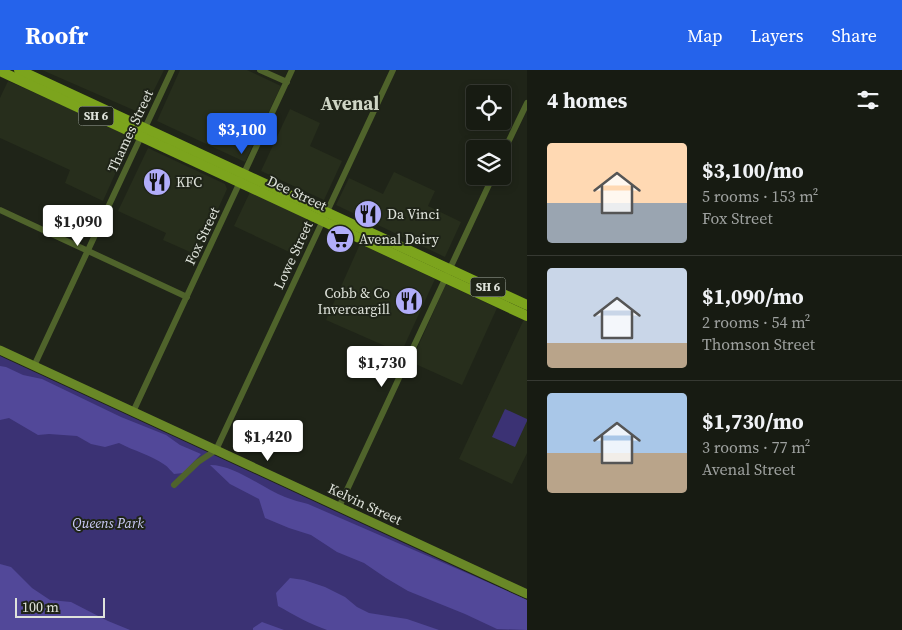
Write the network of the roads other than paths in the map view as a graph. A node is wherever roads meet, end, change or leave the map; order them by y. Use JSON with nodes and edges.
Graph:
{"nodes":[{"id":1,"x":19,"y":70,"type":"edge"},
{"id":2,"x":172,"y":70,"type":"edge"},
{"id":3,"x":260,"y":70,"type":"edge"},
{"id":4,"x":292,"y":70,"type":"edge"},
{"id":5,"x":393,"y":70,"type":"edge"},
{"id":6,"x":3,"y":73,"type":"edge"},
{"id":7,"x":287,"y":82,"type":"junction"},
{"id":8,"x":527,"y":103,"type":"edge"},
{"id":9,"x":143,"y":132,"type":"junction"},
{"id":10,"x":509,"y":140,"type":"edge"},
{"id":11,"x":242,"y":178,"type":"junction"},
{"id":12,"x":489,"y":185,"type":"edge"},
{"id":13,"x":0,"y":210,"type":"edge"},
{"id":14,"x":325,"y":216,"type":"junction"},
{"id":15,"x":88,"y":250,"type":"junction"},
{"id":16,"x":447,"y":274,"type":"junction"},
{"id":17,"x":187,"y":297,"type":"junction"},
{"id":18,"x":527,"y":305,"type":"edge"},
{"id":19,"x":527,"y":316,"type":"edge"},
{"id":20,"x":0,"y":350,"type":"edge"},
{"id":21,"x":34,"y":366,"type":"junction"},
{"id":22,"x":134,"y":412,"type":"junction"},
{"id":23,"x":216,"y":450,"type":"junction"},
{"id":24,"x":174,"y":485,"type":"dead end"},
{"id":25,"x":339,"y":507,"type":"junction"},
{"id":26,"x":527,"y":594,"type":"edge"}],
"edges":[{"from":1,"to":9,"type":"main road","name":"Dee Street","number":"SH 6"},
{"from":2,"to":9,"type":"street","name":"Thames Street"},
{"from":3,"to":7,"type":"street"},
{"from":4,"to":7,"type":"street","name":"Fox Street"},
{"from":5,"to":14,"type":"street","name":"Lowe Street"},
{"from":6,"to":9,"type":"main road","name":"Dee Street","number":"SH 6"},
{"from":7,"to":11,"type":"street","name":"Fox Street"},
{"from":8,"to":10,"type":"street"},
{"from":9,"to":11,"type":"main road","name":"Dee Street","number":"SH 6"},
{"from":9,"to":15,"type":"street","name":"Thames Street"},
{"from":11,"to":14,"type":"main road","name":"Dee Street","number":"SH 6"},
{"from":11,"to":17,"type":"street","name":"Fox Street"},
{"from":12,"to":16,"type":"street"},
{"from":13,"to":15,"type":"street"},
{"from":14,"to":16,"type":"main road","name":"Dee Street","number":"SH 6"},
{"from":14,"to":23,"type":"street","name":"Lowe Street"},
{"from":15,"to":17,"type":"street"},
{"from":15,"to":21,"type":"street","name":"Thames Street"},
{"from":16,"to":18,"type":"main road","name":"Dee Street","number":"SH 6"},
{"from":16,"to":19,"type":"main road","name":"Dee Street","number":"SH 6"},
{"from":16,"to":25,"type":"street"},
{"from":17,"to":22,"type":"street","name":"Fox Street"},
{"from":20,"to":21,"type":"main road","name":"Kelvin Street"},
{"from":21,"to":22,"type":"main road","name":"Kelvin Street"},
{"from":22,"to":23,"type":"main road","name":"Kelvin Street"},
{"from":23,"to":24,"type":"street"},
{"from":23,"to":25,"type":"main road","name":"Kelvin Street"},
{"from":25,"to":26,"type":"main road","name":"Kelvin Street"}]}
